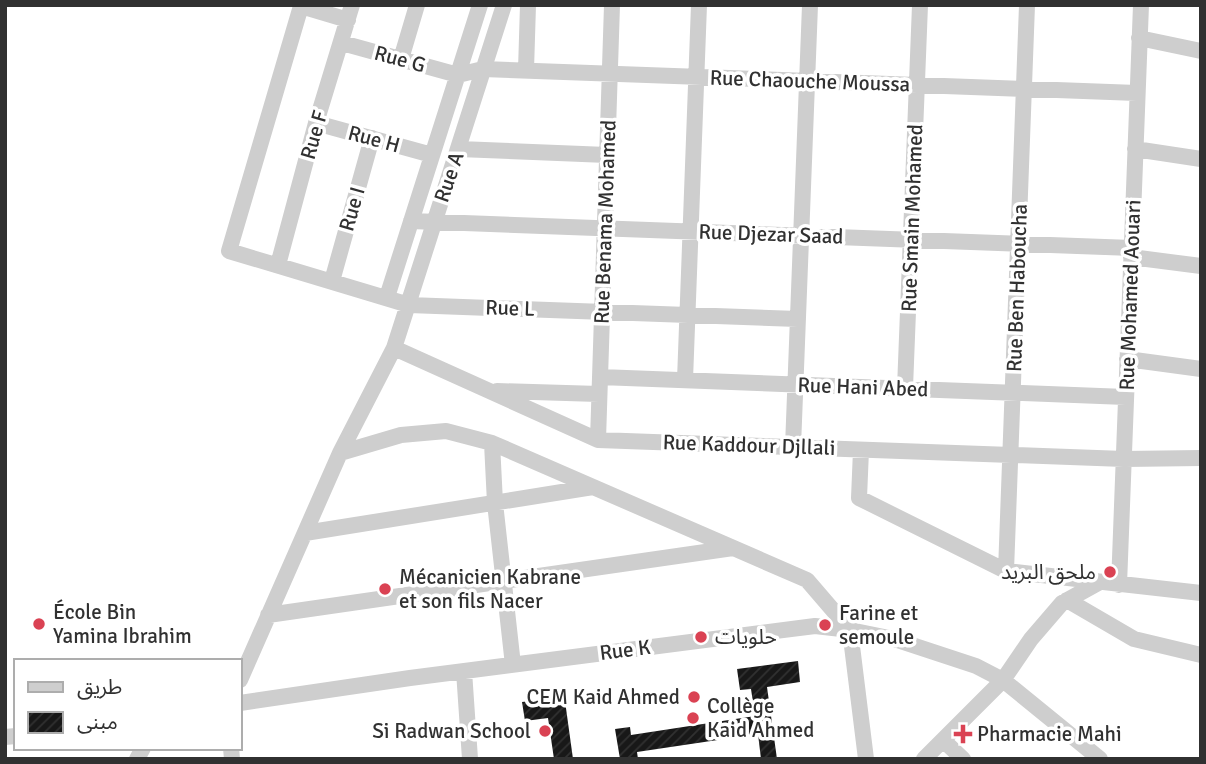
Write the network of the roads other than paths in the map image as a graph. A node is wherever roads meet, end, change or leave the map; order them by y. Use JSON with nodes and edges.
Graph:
{"nodes":[{"id":1,"x":416,"y":5,"type":"edge"},
{"id":2,"x":480,"y":5,"type":"edge"},
{"id":3,"x":504,"y":5,"type":"edge"},
{"id":4,"x":528,"y":5,"type":"edge"},
{"id":5,"x":612,"y":5,"type":"edge"},
{"id":6,"x":699,"y":5,"type":"edge"},
{"id":7,"x":810,"y":5,"type":"edge"},
{"id":8,"x":920,"y":5,"type":"edge"},
{"id":9,"x":1027,"y":5,"type":"edge"},
{"id":10,"x":1141,"y":5,"type":"edge"},
{"id":11,"x":320,"y":8,"type":"edge"},
{"id":12,"x":350,"y":12,"type":"edge"},
{"id":13,"x":1139,"y":38,"type":"junction"},
{"id":14,"x":342,"y":43,"type":"junction"},
{"id":15,"x":1201,"y":51,"type":"edge"},
{"id":16,"x":401,"y":59,"type":"junction"},
{"id":17,"x":483,"y":69,"type":"junction"},
{"id":18,"x":526,"y":70,"type":"junction"},
{"id":19,"x":610,"y":74,"type":"junction"},
{"id":20,"x":458,"y":75,"type":"junction"},
{"id":21,"x":696,"y":77,"type":"junction"},
{"id":22,"x":807,"y":81,"type":"junction"},
{"id":23,"x":916,"y":85,"type":"junction"},
{"id":24,"x":1024,"y":89,"type":"junction"},
{"id":25,"x":1138,"y":93,"type":"junction"},
{"id":26,"x":316,"y":123,"type":"junction"},
{"id":27,"x":372,"y":138,"type":"junction"},
{"id":28,"x":1135,"y":149,"type":"junction"},
{"id":29,"x":434,"y":150,"type":"junction"},
{"id":30,"x":458,"y":151,"type":"junction"},
{"id":31,"x":607,"y":155,"type":"junction"},
{"id":32,"x":1201,"y":159,"type":"edge"},
{"id":33,"x":411,"y":220,"type":"junction"},
{"id":34,"x":434,"y":221,"type":"junction"},
{"id":35,"x":605,"y":228,"type":"junction"},
{"id":36,"x":691,"y":231,"type":"junction"},
{"id":37,"x":801,"y":235,"type":"junction"},
{"id":38,"x":911,"y":239,"type":"junction"},
{"id":39,"x":1018,"y":243,"type":"junction"},
{"id":40,"x":1131,"y":252,"type":"junction"},
{"id":41,"x":278,"y":265,"type":"junction"},
{"id":42,"x":1201,"y":266,"type":"edge"},
{"id":43,"x":332,"y":281,"type":"junction"},
{"id":44,"x":387,"y":297,"type":"junction"},
{"id":45,"x":409,"y":304,"type":"junction"},
{"id":46,"x":602,"y":312,"type":"junction"},
{"id":47,"x":688,"y":315,"type":"junction"},
{"id":48,"x":798,"y":319,"type":"junction"},
{"id":49,"x":394,"y":348,"type":"junction"},
{"id":50,"x":1127,"y":359,"type":"junction"},
{"id":51,"x":1201,"y":369,"type":"edge"},
{"id":52,"x":600,"y":377,"type":"junction"},
{"id":53,"x":685,"y":380,"type":"junction"},
{"id":54,"x":796,"y":384,"type":"junction"},
{"id":55,"x":905,"y":388,"type":"junction"},
{"id":56,"x":484,"y":390,"type":"junction"},
{"id":57,"x":1013,"y":392,"type":"junction"},
{"id":58,"x":599,"y":394,"type":"junction"},
{"id":59,"x":1126,"y":397,"type":"junction"},
{"id":60,"x":598,"y":440,"type":"junction"},
{"id":61,"x":492,"y":443,"type":"junction"},
{"id":62,"x":793,"y":447,"type":"junction"},
{"id":63,"x":862,"y":450,"type":"junction"},
{"id":64,"x":340,"y":453,"type":"junction"},
{"id":65,"x":1010,"y":455,"type":"junction"},
{"id":66,"x":1201,"y":458,"type":"edge"},
{"id":67,"x":1124,"y":459,"type":"junction"},
{"id":68,"x":593,"y":487,"type":"junction"},
{"id":69,"x":495,"y":502,"type":"junction"},
{"id":70,"x":305,"y":533,"type":"junction"},
{"id":71,"x":733,"y":548,"type":"junction"},
{"id":72,"x":1006,"y":571,"type":"junction"},
{"id":73,"x":505,"y":581,"type":"junction"},
{"id":74,"x":1100,"y":582,"type":"junction"},
{"id":75,"x":1119,"y":585,"type":"junction"},
{"id":76,"x":1201,"y":593,"type":"edge"},
{"id":77,"x":1067,"y":600,"type":"junction"},
{"id":78,"x":268,"y":615,"type":"junction"},
{"id":79,"x":850,"y":630,"type":"junction"},
{"id":80,"x":1201,"y":655,"type":"edge"},
{"id":81,"x":513,"y":665,"type":"junction"},
{"id":82,"x":464,"y":671,"type":"junction"},
{"id":83,"x":242,"y":675,"type":"edge"},
{"id":84,"x":1003,"y":680,"type":"junction"},
{"id":85,"x":242,"y":703,"type":"edge"},
{"id":86,"x":943,"y":740,"type":"junction"},
{"id":87,"x":470,"y":759,"type":"edge"},
{"id":88,"x":866,"y":759,"type":"edge"},
{"id":89,"x":924,"y":759,"type":"edge"},
{"id":90,"x":963,"y":759,"type":"edge"},
{"id":91,"x":1100,"y":759,"type":"edge"}],
"edges":[{"from":1,"to":16,"type":"street"},
{"from":2,"to":20,"type":"street"},
{"from":3,"to":17,"type":"street","name":"Rue A"},
{"from":4,"to":18,"type":"street"},
{"from":5,"to":19,"type":"street","name":"Rue Benama Mohamed"},
{"from":6,"to":21,"type":"street"},
{"from":7,"to":22,"type":"street"},
{"from":8,"to":23,"type":"street","name":"Rue Smain Mohamed"},
{"from":9,"to":24,"type":"street","name":"Rue Ben Haboucha"},
{"from":10,"to":13,"type":"street","name":"Rue Mohamed Aouari"},
{"from":11,"to":12,"type":"street"},
{"from":11,"to":41,"type":"street","name":"Rue L"},
{"from":12,"to":14,"type":"street","name":"Rue F"},
{"from":13,"to":15,"type":"street"},
{"from":13,"to":25,"type":"street","name":"Rue Mohamed Aouari"},
{"from":14,"to":16,"type":"street","name":"Rue G"},
{"from":14,"to":26,"type":"street","name":"Rue F"},
{"from":16,"to":20,"type":"street","name":"Rue G"},
{"from":17,"to":18,"type":"street","name":"Rue Chaouche Moussa"},
{"from":17,"to":20,"type":"street","name":"Rue Chaouche Moussa"},
{"from":17,"to":30,"type":"street","name":"Rue A"},
{"from":18,"to":19,"type":"street","name":"Rue Chaouche Moussa"},
{"from":19,"to":21,"type":"street","name":"Rue Chaouche Moussa"},
{"from":19,"to":31,"type":"street","name":"Rue Benama Mohamed"},
{"from":20,"to":29,"type":"street"},
{"from":21,"to":22,"type":"street","name":"Rue Chaouche Moussa"},
{"from":21,"to":36,"type":"street"},
{"from":22,"to":23,"type":"street","name":"Rue Chaouche Moussa"},
{"from":22,"to":37,"type":"street"},
{"from":23,"to":24,"type":"street","name":"Rue Chaouche Moussa"},
{"from":23,"to":38,"type":"street","name":"Rue Smain Mohamed"},
{"from":24,"to":25,"type":"street","name":"Rue Chaouche Moussa"},
{"from":24,"to":39,"type":"street","name":"Rue Ben Haboucha"},
{"from":25,"to":28,"type":"street","name":"Rue Mohamed Aouari"},
{"from":26,"to":27,"type":"street","name":"Rue H"},
{"from":26,"to":41,"type":"street","name":"Rue F"},
{"from":27,"to":29,"type":"street","name":"Rue H"},
{"from":27,"to":43,"type":"street","name":"Rue I"},
{"from":28,"to":32,"type":"street"},
{"from":28,"to":40,"type":"street","name":"Rue Mohamed Aouari"},
{"from":29,"to":30,"type":"street","name":"Rue H"},
{"from":29,"to":33,"type":"street"},
{"from":30,"to":31,"type":"street","name":"Rue H"},
{"from":30,"to":34,"type":"street","name":"Rue A"},
{"from":31,"to":35,"type":"street","name":"Rue Benama Mohamed"},
{"from":33,"to":34,"type":"street","name":"Rue Djezar Saad"},
{"from":33,"to":44,"type":"street"},
{"from":34,"to":35,"type":"street","name":"Rue Djezar Saad"},
{"from":34,"to":45,"type":"street","name":"Rue A"},
{"from":35,"to":36,"type":"street","name":"Rue Djezar Saad"},
{"from":35,"to":46,"type":"street","name":"Rue Benama Mohamed"},
{"from":36,"to":37,"type":"street","name":"Rue Djezar Saad"},
{"from":36,"to":47,"type":"street"},
{"from":37,"to":38,"type":"street","name":"Rue Djezar Saad"},
{"from":37,"to":48,"type":"street"},
{"from":38,"to":39,"type":"street","name":"Rue Djezar Saad"},
{"from":38,"to":55,"type":"street","name":"Rue Smain Mohamed"},
{"from":39,"to":40,"type":"street","name":"Rue Djezar Saad"},
{"from":39,"to":57,"type":"street","name":"Rue Ben Haboucha"},
{"from":40,"to":42,"type":"street","name":"Rue Djezar Saad"},
{"from":40,"to":50,"type":"street","name":"Rue Mohamed Aouari"},
{"from":41,"to":43,"type":"street","name":"Rue L"},
{"from":43,"to":44,"type":"street","name":"Rue L"},
{"from":44,"to":45,"type":"street","name":"Rue L"},
{"from":45,"to":46,"type":"street","name":"Rue L"},
{"from":45,"to":49,"type":"street","name":"Rue A"},
{"from":46,"to":47,"type":"street","name":"Rue L"},
{"from":46,"to":52,"type":"street","name":"Rue Benama Mohamed"},
{"from":47,"to":48,"type":"street","name":"Rue L"},
{"from":47,"to":53,"type":"street"},
{"from":48,"to":54,"type":"street"},
{"from":49,"to":56,"type":"street","name":"Rue Kaddour Djllali"},
{"from":49,"to":64,"type":"street","name":"Rue A"},
{"from":50,"to":51,"type":"street"},
{"from":50,"to":59,"type":"street","name":"Rue Mohamed Aouari"},
{"from":52,"to":53,"type":"street","name":"Rue Hani Abed"},
{"from":52,"to":58,"type":"street","name":"Rue Benama Mohamed"},
{"from":53,"to":54,"type":"street","name":"Rue Hani Abed"},
{"from":54,"to":55,"type":"street","name":"Rue Hani Abed"},
{"from":54,"to":62,"type":"street"},
{"from":55,"to":57,"type":"street","name":"Rue Hani Abed"},
{"from":56,"to":58,"type":"street"},
{"from":56,"to":60,"type":"street","name":"Rue Kaddour Djllali"},
{"from":57,"to":59,"type":"street","name":"Rue Hani Abed"},
{"from":57,"to":65,"type":"street","name":"Rue Ben Haboucha"},
{"from":58,"to":60,"type":"street","name":"Rue Benama Mohamed"},
{"from":59,"to":67,"type":"street","name":"Rue Mohamed Aouari"},
{"from":60,"to":62,"type":"street","name":"Rue Kaddour Djllali"},
{"from":61,"to":64,"type":"street"},
{"from":61,"to":68,"type":"street"},
{"from":61,"to":69,"type":"street"},
{"from":62,"to":63,"type":"street","name":"Rue Kaddour Djllali"},
{"from":63,"to":65,"type":"street","name":"Rue Kaddour Djllali"},
{"from":63,"to":72,"type":"street"},
{"from":64,"to":70,"type":"street","name":"Rue A"},
{"from":65,"to":67,"type":"street","name":"Rue Kaddour Djllali"},
{"from":65,"to":72,"type":"street","name":"Rue Ben Haboucha"},
{"from":66,"to":67,"type":"street","name":"Rue Kaddour Djllali"},
{"from":67,"to":75,"type":"street","name":"Rue Mohamed Aouari"},
{"from":68,"to":69,"type":"street"},
{"from":68,"to":71,"type":"street"},
{"from":69,"to":70,"type":"street"},
{"from":69,"to":73,"type":"street"},
{"from":70,"to":78,"type":"street","name":"Rue A"},
{"from":71,"to":73,"type":"street"},
{"from":71,"to":79,"type":"street"},
{"from":72,"to":74,"type":"street"},
{"from":73,"to":78,"type":"street"},
{"from":73,"to":81,"type":"street"},
{"from":74,"to":75,"type":"street"},
{"from":74,"to":77,"type":"street"},
{"from":75,"to":76,"type":"street"},
{"from":77,"to":80,"type":"street"},
{"from":77,"to":84,"type":"street"},
{"from":78,"to":83,"type":"street","name":"Rue A"},
{"from":79,"to":81,"type":"street","name":"Rue K"},
{"from":79,"to":84,"type":"street","name":"Rue K"},
{"from":79,"to":88,"type":"street"},
{"from":81,"to":82,"type":"street","name":"Rue K"},
{"from":82,"to":85,"type":"street","name":"Rue K"},
{"from":82,"to":87,"type":"street"},
{"from":84,"to":86,"type":"street"},
{"from":84,"to":91,"type":"street","name":"Rue K"},
{"from":86,"to":89,"type":"street"},
{"from":86,"to":90,"type":"street"}]}
